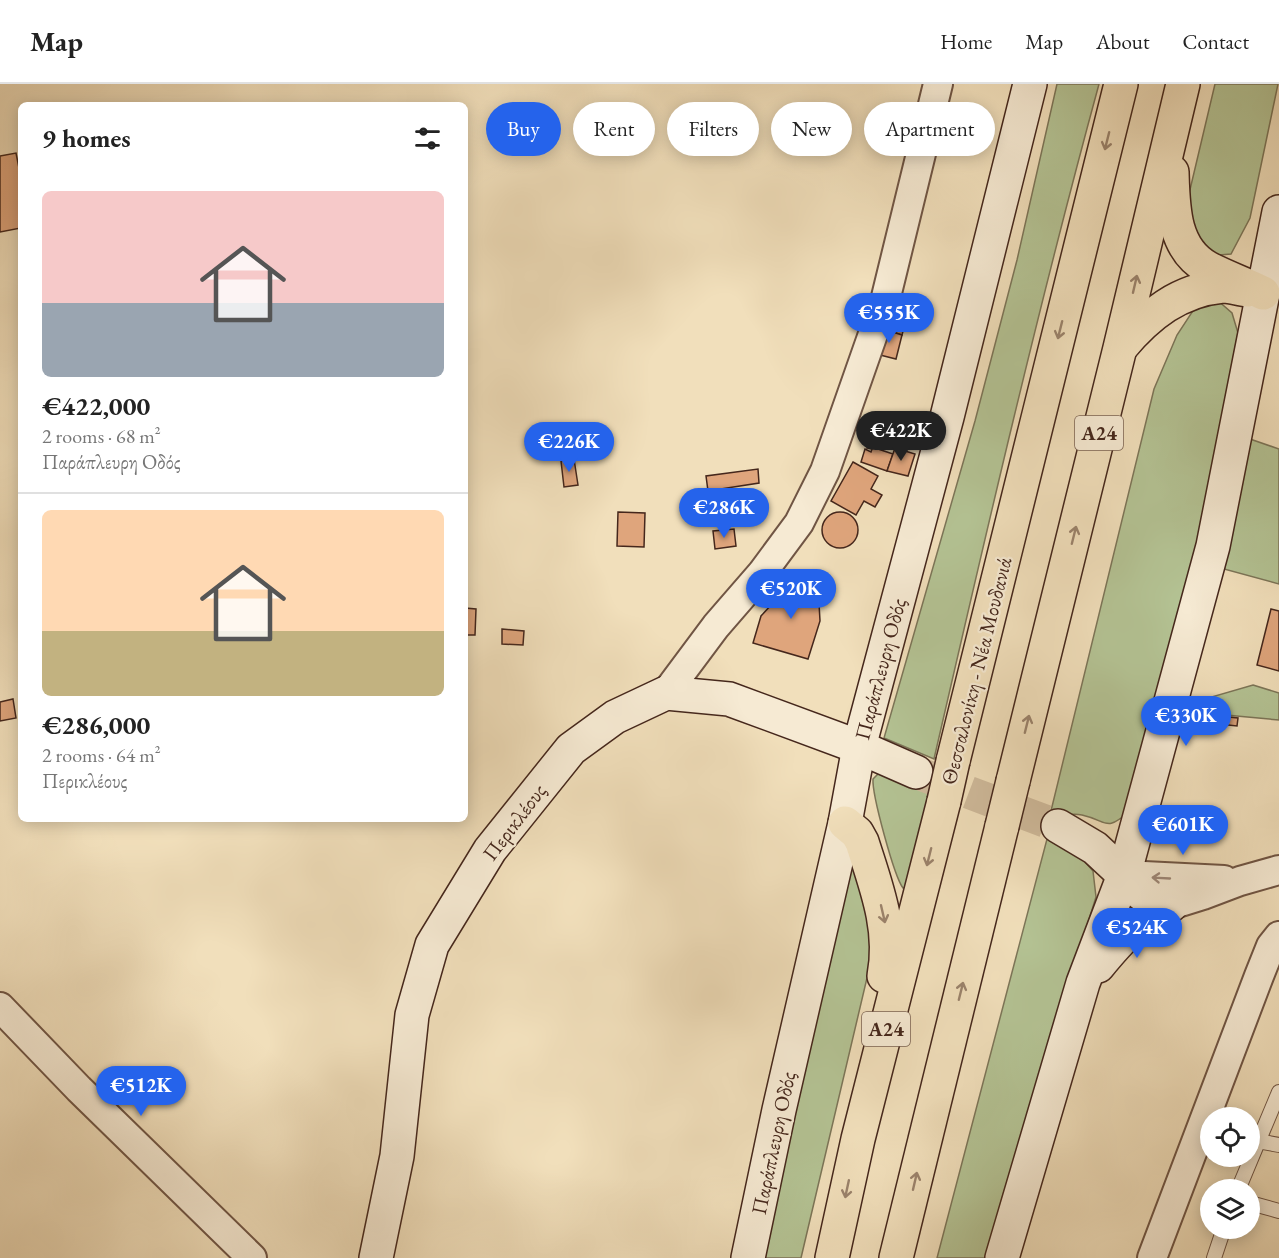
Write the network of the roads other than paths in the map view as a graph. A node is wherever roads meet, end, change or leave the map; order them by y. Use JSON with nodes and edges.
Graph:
{"nodes":[{"id":1,"x":938,"y":84,"type":"edge"},
{"id":2,"x":1030,"y":84,"type":"edge"},
{"id":3,"x":1121,"y":84,"type":"edge"},
{"id":4,"x":1181,"y":88,"type":"edge"},
{"id":5,"x":1279,"y":212,"type":"edge"},
{"id":6,"x":1263,"y":293,"type":"junction"},
{"id":7,"x":1120,"y":348,"type":"junction"},
{"id":8,"x":666,"y":693,"type":"junction"},
{"id":9,"x":859,"y":747,"type":"junction"},
{"id":10,"x":916,"y":772,"type":"tunnel mouth"},
{"id":11,"x":845,"y":823,"type":"junction"},
{"id":12,"x":1058,"y":826,"type":"tunnel mouth"},
{"id":13,"x":1279,"y":870,"type":"edge"},
{"id":14,"x":1124,"y":875,"type":"junction"},
{"id":15,"x":1240,"y":880,"type":"junction"},
{"id":16,"x":1171,"y":905,"type":"junction"},
{"id":17,"x":1279,"y":936,"type":"edge"},
{"id":18,"x":1269,"y":974,"type":"edge"},
{"id":19,"x":1083,"y":983,"type":"junction"},
{"id":20,"x":0,"y":1006,"type":"edge"},
{"id":21,"x":1279,"y":1092,"type":"edge"},
{"id":22,"x":1260,"y":1134,"type":"edge"},
{"id":23,"x":858,"y":1139,"type":"junction"},
{"id":24,"x":1260,"y":1142,"type":"edge"},
{"id":25,"x":1279,"y":1145,"type":"edge"},
{"id":26,"x":1260,"y":1206,"type":"edge"},
{"id":27,"x":1279,"y":1211,"type":"edge"},
{"id":28,"x":1220,"y":1239,"type":"edge"},
{"id":29,"x":252,"y":1258,"type":"edge"},
{"id":30,"x":376,"y":1258,"type":"edge"},
{"id":31,"x":748,"y":1258,"type":"edge"},
{"id":32,"x":832,"y":1258,"type":"edge"},
{"id":33,"x":897,"y":1258,"type":"edge"},
{"id":34,"x":1002,"y":1258,"type":"edge"},
{"id":35,"x":1152,"y":1258,"type":"edge"},
{"id":36,"x":1214,"y":1258,"type":"edge"}],
"edges":[{"from":1,"to":8,"type":"street"},
{"from":2,"to":9,"type":"street","name":"Παράπλευρη Οδός"},
{"from":3,"to":23,"type":"highway","name":"Θεσσαλονίκη - Νέα Μουδανιά","number":"Α24","one_way":true,"bridge":true},
{"from":4,"to":6,"type":"highway"},
{"from":7,"to":4,"type":"highway","number":"Α24","one_way":true},
{"from":5,"to":6,"type":"street"},
{"from":6,"to":7,"type":"highway"},
{"from":6,"to":14,"type":"street"},
{"from":33,"to":7,"type":"highway","number":"Α24","one_way":true,"bridge":true},
{"from":8,"to":9,"type":"street"},
{"from":8,"to":30,"type":"street","name":"Περικλέους"},
{"from":9,"to":10,"type":"street"},
{"from":9,"to":11,"type":"street","name":"Παράπλευρη Οδός"},
{"from":11,"to":23,"type":"highway","one_way":true},
{"from":11,"to":31,"type":"street","name":"Παράπλευρη Οδός"},
{"from":12,"to":14,"type":"street"},
{"from":13,"to":15,"type":"street"},
{"from":15,"to":14,"type":"street","one_way":true},
{"from":14,"to":16,"type":"street"},
{"from":14,"to":19,"type":"street"},
{"from":15,"to":16,"type":"street"},
{"from":16,"to":19,"type":"street"},
{"from":17,"to":18,"type":"street"},
{"from":18,"to":35,"type":"street"},
{"from":19,"to":34,"type":"street"},
{"from":20,"to":29,"type":"street"},
{"from":21,"to":22,"type":"lane"},
{"from":23,"to":32,"type":"highway","name":"Θεσσαλονίκη - Νέα Μουδανιά","number":"Α24","one_way":true},
{"from":24,"to":25,"type":"lane"},
{"from":26,"to":27,"type":"lane"},
{"from":28,"to":36,"type":"lane"}]}
